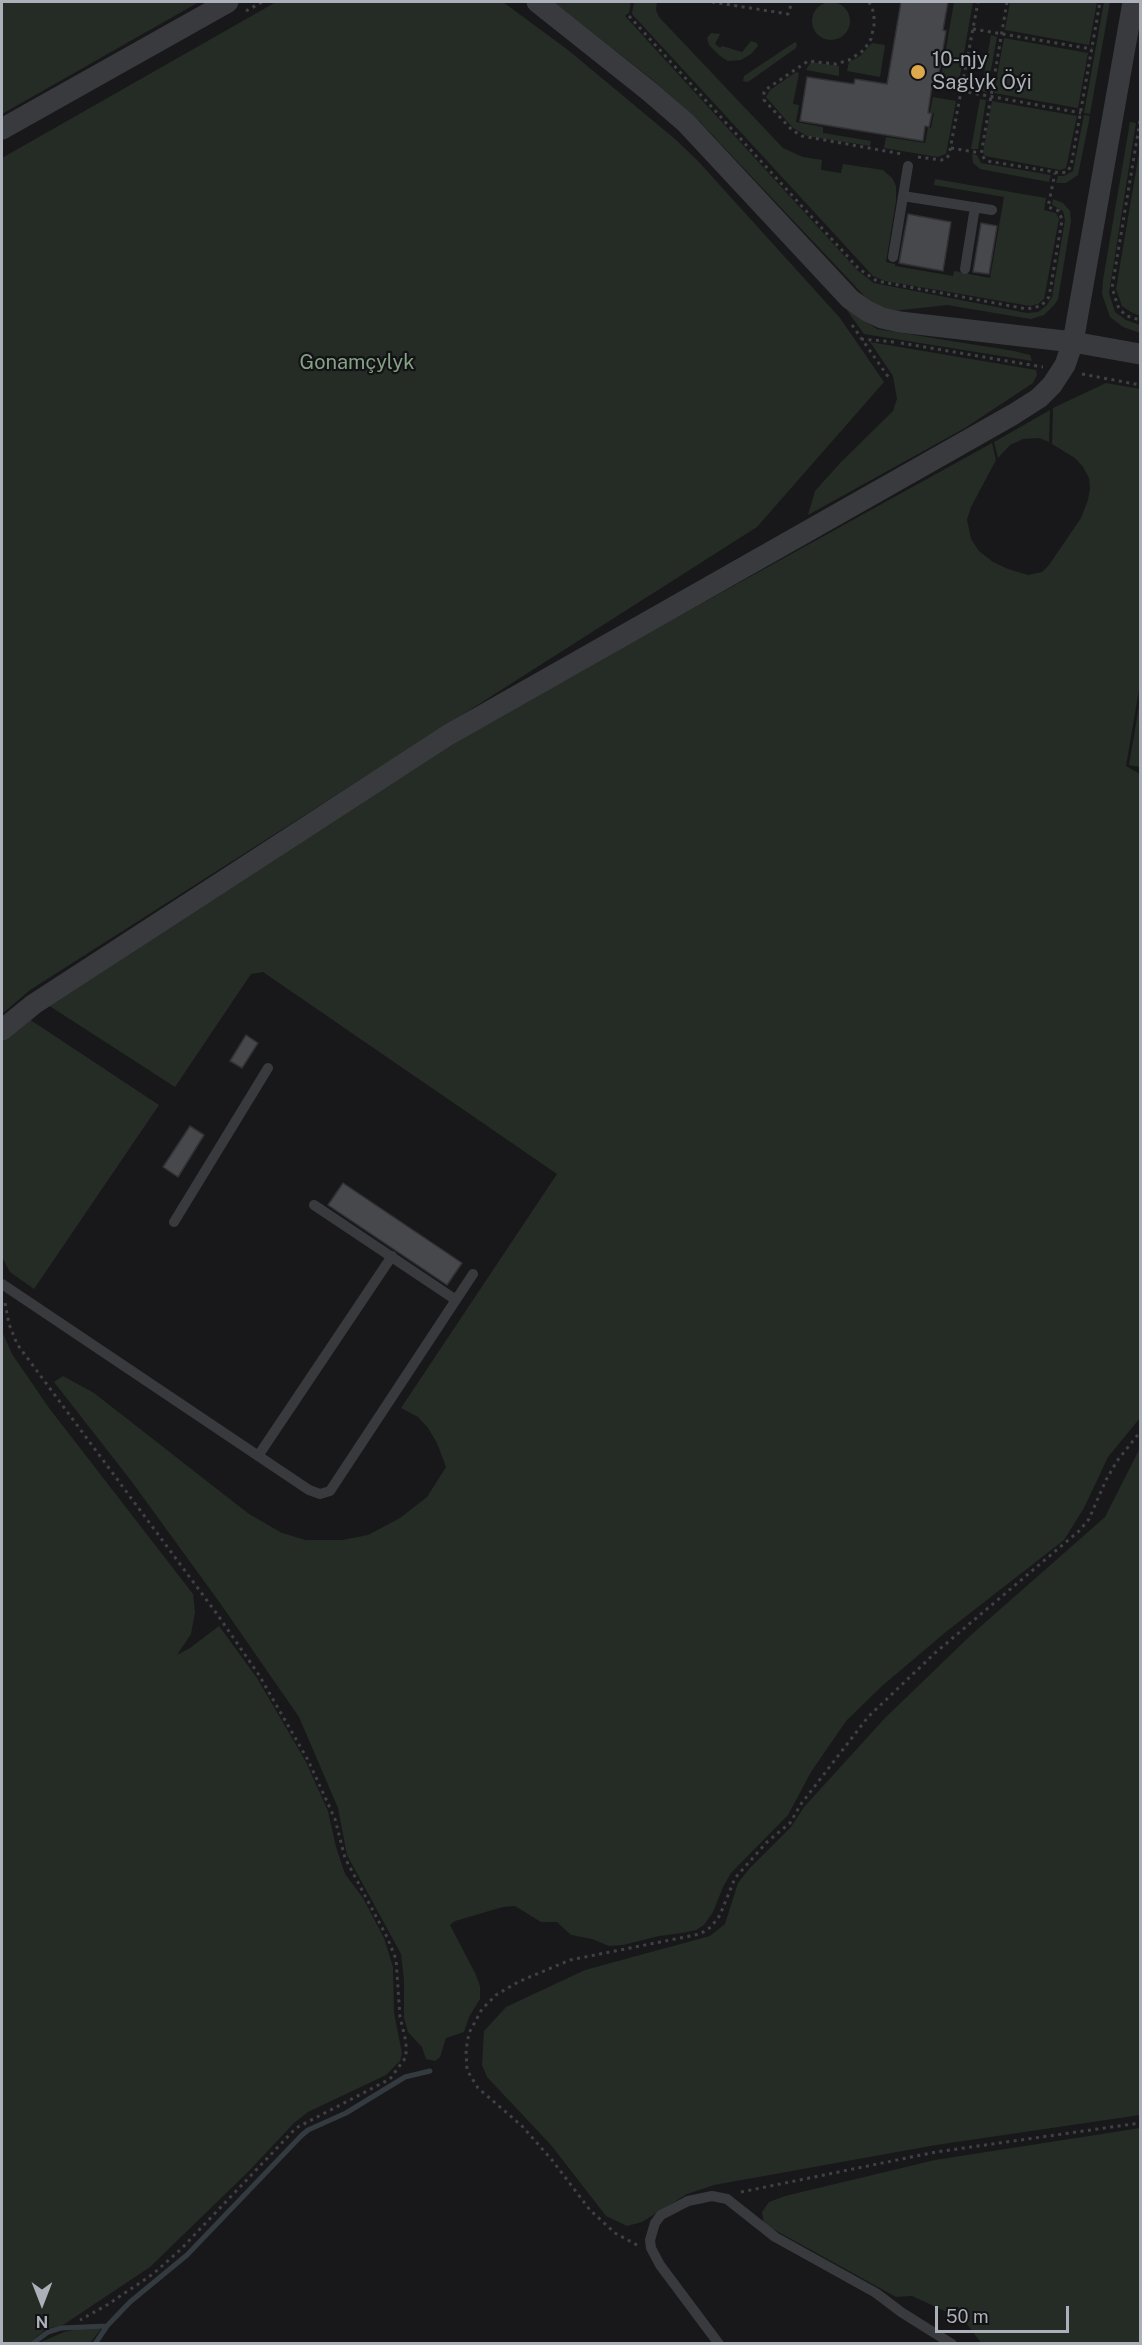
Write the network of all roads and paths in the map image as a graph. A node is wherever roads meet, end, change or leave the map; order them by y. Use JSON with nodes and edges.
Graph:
{"nodes":[{"id":1,"x":228,"y":2,"type":"edge"},
{"id":2,"x":537,"y":2,"type":"edge"},
{"id":3,"x":712,"y":2,"type":"edge"},
{"id":4,"x":792,"y":2,"type":"edge"},
{"id":5,"x":869,"y":2,"type":"edge"},
{"id":6,"x":978,"y":2,"type":"edge"},
{"id":7,"x":1007,"y":2,"type":"edge"},
{"id":8,"x":1100,"y":2,"type":"edge"},
{"id":9,"x":1133,"y":2,"type":"edge"},
{"id":10,"x":629,"y":16,"type":"dead end"},
{"id":11,"x":973,"y":29,"type":"junction"},
{"id":12,"x":1001,"y":33,"type":"junction"},
{"id":13,"x":1092,"y":49,"type":"junction"},
{"id":14,"x":961,"y":91,"type":"junction"},
{"id":15,"x":990,"y":97,"type":"junction"},
{"id":16,"x":1081,"y":112,"type":"junction"},
{"id":17,"x":1140,"y":121,"type":"edge"},
{"id":18,"x":2,"y":129,"type":"edge"},
{"id":19,"x":951,"y":148,"type":"junction"},
{"id":20,"x":980,"y":153,"type":"junction"},
{"id":21,"x":903,"y":154,"type":"dead end"},
{"id":22,"x":914,"y":156,"type":"dead end"},
{"id":23,"x":908,"y":166,"type":"dead end"},
{"id":24,"x":1055,"y":172,"type":"junction"},
{"id":25,"x":903,"y":196,"type":"junction"},
{"id":26,"x":975,"y":207,"type":"junction"},
{"id":27,"x":992,"y":210,"type":"dead end"},
{"id":28,"x":893,"y":257,"type":"dead end"},
{"id":29,"x":965,"y":269,"type":"dead end"},
{"id":30,"x":1140,"y":321,"type":"edge"},
{"id":31,"x":861,"y":339,"type":"dead end"},
{"id":32,"x":1073,"y":342,"type":"junction"},
{"id":33,"x":1140,"y":354,"type":"edge"},
{"id":34,"x":1034,"y":365,"type":"dead end"},
{"id":35,"x":1111,"y":380,"type":"dead end"},
{"id":36,"x":1140,"y":385,"type":"edge"},
{"id":37,"x":2,"y":1030,"type":"edge"},
{"id":38,"x":268,"y":1068,"type":"dead end"},
{"id":39,"x":314,"y":1205,"type":"dead end"},
{"id":40,"x":174,"y":1222,"type":"dead end"},
{"id":41,"x":392,"y":1256,"type":"junction"},
{"id":42,"x":473,"y":1274,"type":"dead end"},
{"id":43,"x":2,"y":1284,"type":"edge"},
{"id":44,"x":456,"y":1299,"type":"junction"},
{"id":45,"x":1140,"y":1432,"type":"edge"},
{"id":46,"x":258,"y":1456,"type":"junction"},
{"id":47,"x":1140,"y":2123,"type":"edge"},
{"id":48,"x":719,"y":2197,"type":"junction"},
{"id":49,"x":654,"y":2255,"type":"junction"},
{"id":50,"x":80,"y":2320,"type":"dead end"},
{"id":51,"x":719,"y":2343,"type":"edge"},
{"id":52,"x":952,"y":2343,"type":"edge"}],
"edges":[{"from":1,"to":18,"type":"street"},
{"from":2,"to":32,"type":"street"},
{"from":3,"to":4,"type":"path"},
{"from":5,"to":21,"type":"path"},
{"from":6,"to":11,"type":"path"},
{"from":7,"to":12,"type":"path"},
{"from":8,"to":13,"type":"path"},
{"from":9,"to":32,"type":"street"},
{"from":10,"to":24,"type":"path"},
{"from":11,"to":12,"type":"path"},
{"from":11,"to":14,"type":"path"},
{"from":12,"to":13,"type":"path"},
{"from":12,"to":15,"type":"path"},
{"from":13,"to":16,"type":"path"},
{"from":14,"to":15,"type":"path"},
{"from":14,"to":19,"type":"path"},
{"from":15,"to":16,"type":"path"},
{"from":15,"to":20,"type":"path"},
{"from":16,"to":24,"type":"path"},
{"from":17,"to":30,"type":"path"},
{"from":19,"to":20,"type":"path"},
{"from":19,"to":22,"type":"path"},
{"from":20,"to":24,"type":"path"},
{"from":23,"to":25,"type":"lane"},
{"from":25,"to":26,"type":"lane"},
{"from":25,"to":28,"type":"lane"},
{"from":26,"to":27,"type":"lane"},
{"from":26,"to":29,"type":"lane"},
{"from":31,"to":34,"type":"path"},
{"from":32,"to":33,"type":"street"},
{"from":32,"to":37,"type":"street"},
{"from":35,"to":36,"type":"path"},
{"from":38,"to":40,"type":"lane"},
{"from":39,"to":41,"type":"lane"},
{"from":41,"to":44,"type":"lane"},
{"from":41,"to":46,"type":"lane"},
{"from":42,"to":44,"type":"lane"},
{"from":43,"to":46,"type":"lane"},
{"from":43,"to":50,"type":"path"},
{"from":44,"to":46,"type":"lane"},
{"from":45,"to":49,"type":"path"},
{"from":47,"to":48,"type":"path"},
{"from":48,"to":49,"type":"lane"},
{"from":48,"to":52,"type":"lane"},
{"from":49,"to":51,"type":"lane"}]}
